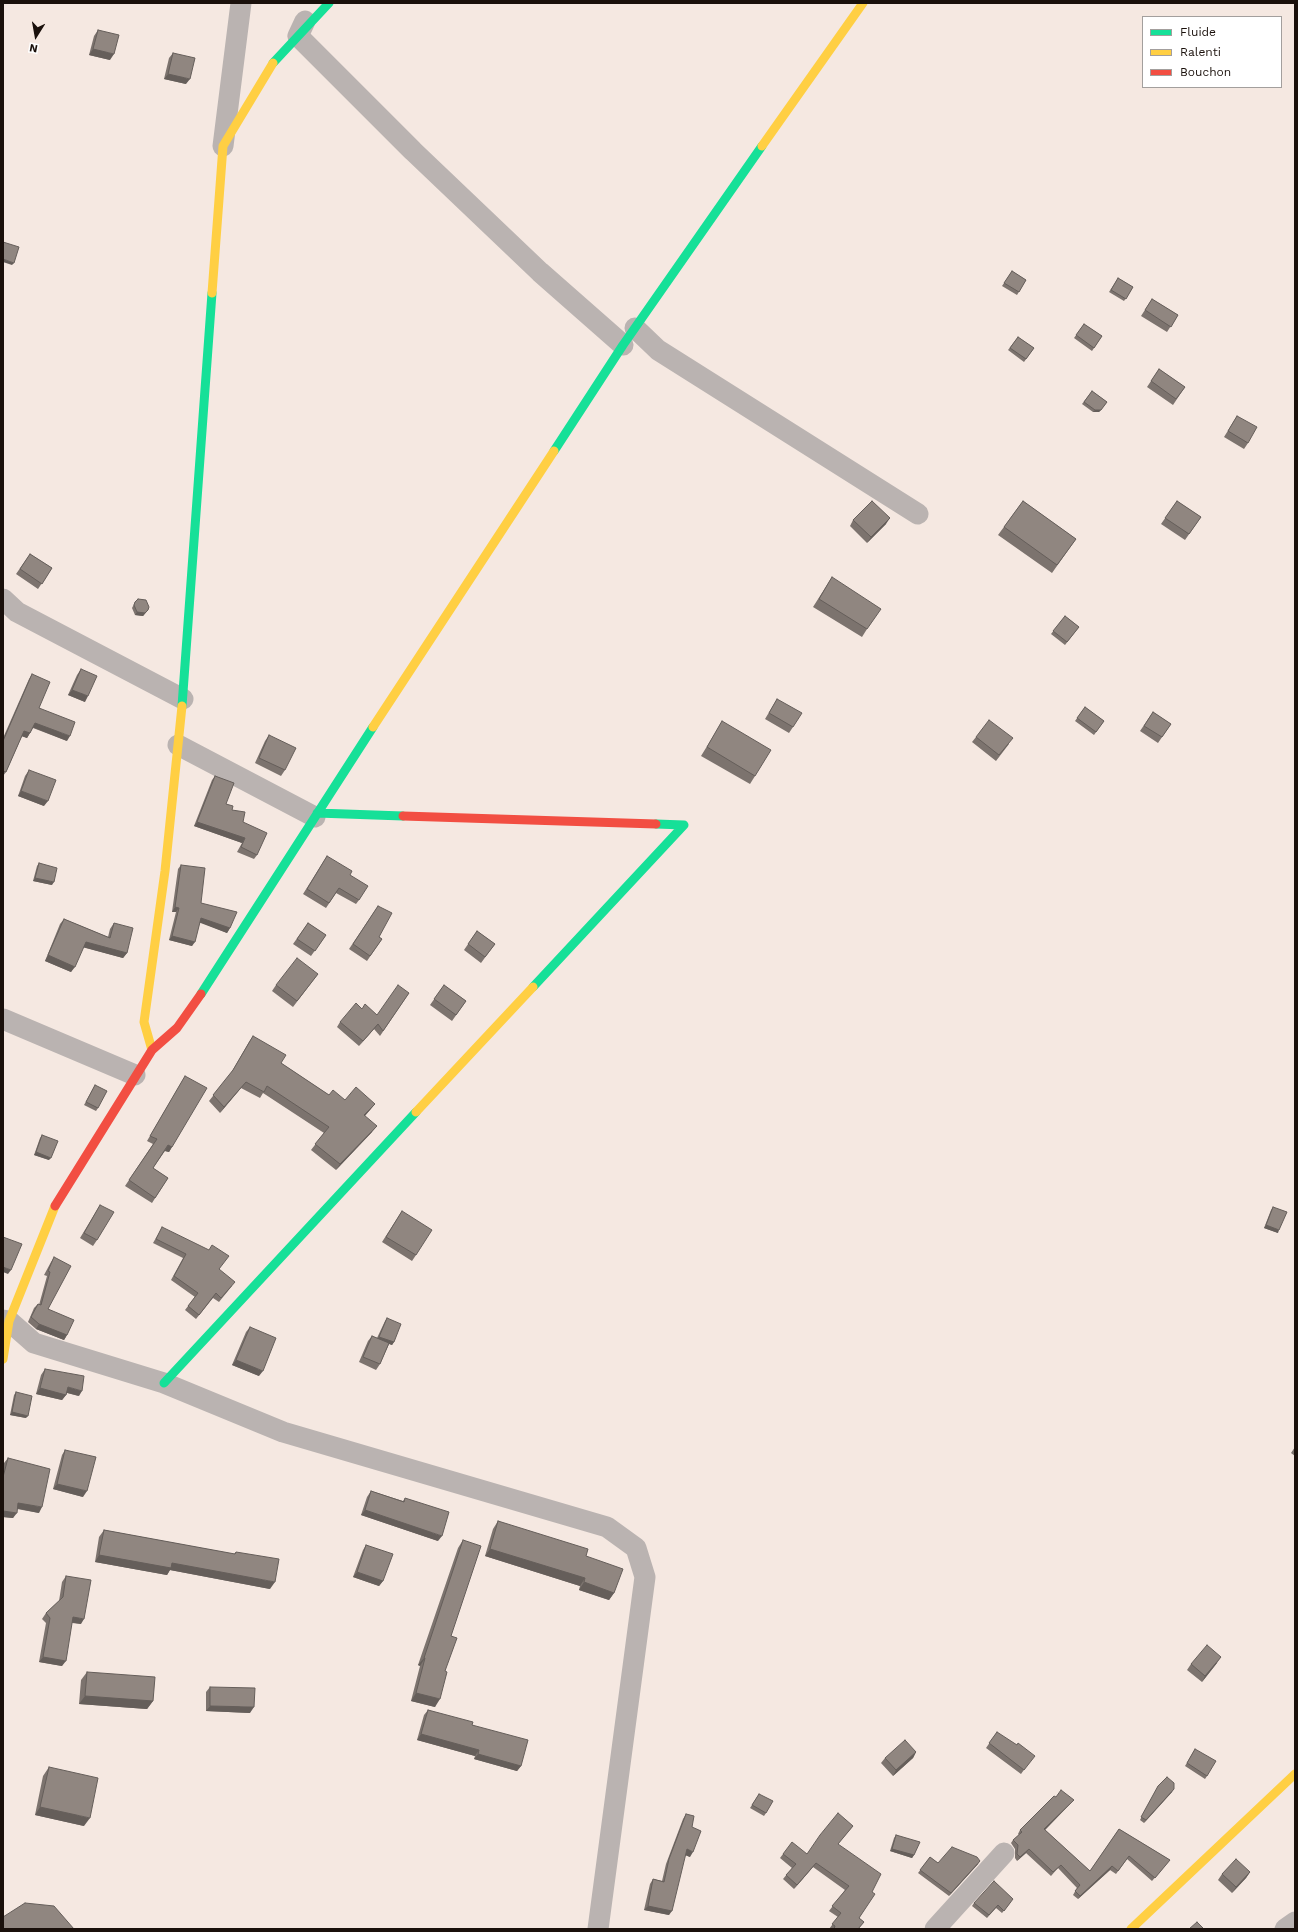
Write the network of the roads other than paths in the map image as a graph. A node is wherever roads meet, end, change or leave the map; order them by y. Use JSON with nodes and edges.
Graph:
{"nodes":[{"id":1,"x":241,"y":3,"type":"edge"},
{"id":2,"x":314,"y":3,"type":"edge"},
{"id":3,"x":329,"y":3,"type":"edge"},
{"id":4,"x":863,"y":3,"type":"edge"},
{"id":5,"x":298,"y":36,"type":"junction"},
{"id":6,"x":223,"y":146,"type":"junction"},
{"id":7,"x":635,"y":328,"type":"junction"},
{"id":8,"x":623,"y":345,"type":"junction"},
{"id":9,"x":918,"y":514,"type":"dead end"},
{"id":10,"x":3,"y":600,"type":"edge"},
{"id":11,"x":183,"y":699,"type":"junction"},
{"id":12,"x":178,"y":745,"type":"junction"},
{"id":13,"x":316,"y":815,"type":"junction"},
{"id":14,"x":3,"y":1018,"type":"edge"},
{"id":15,"x":152,"y":1050,"type":"junction"},
{"id":16,"x":135,"y":1075,"type":"junction"},
{"id":17,"x":6,"y":1320,"type":"edge"},
{"id":18,"x":3,"y":1359,"type":"edge"},
{"id":19,"x":164,"y":1383,"type":"junction"},
{"id":20,"x":1295,"y":1774,"type":"edge"},
{"id":21,"x":1004,"y":1854,"type":"dead end"},
{"id":22,"x":1295,"y":1922,"type":"edge"},
{"id":23,"x":598,"y":1929,"type":"edge"},
{"id":24,"x":935,"y":1929,"type":"edge"},
{"id":25,"x":1131,"y":1929,"type":"edge"},
{"id":26,"x":1285,"y":1929,"type":"edge"}],
"edges":[{"from":1,"to":6,"type":"street"},
{"from":2,"to":5,"type":"street"},
{"from":3,"to":5,"type":"street"},
{"from":4,"to":7,"type":"street"},
{"from":5,"to":6,"type":"street"},
{"from":5,"to":8,"type":"street"},
{"from":6,"to":11,"type":"street"},
{"from":7,"to":8,"type":"street"},
{"from":7,"to":9,"type":"street"},
{"from":8,"to":13,"type":"street"},
{"from":10,"to":11,"type":"street"},
{"from":11,"to":12,"type":"street"},
{"from":12,"to":13,"type":"street"},
{"from":12,"to":15,"type":"street"},
{"from":13,"to":15,"type":"street"},
{"from":13,"to":19,"type":"street"},
{"from":14,"to":16,"type":"street"},
{"from":15,"to":16,"type":"street"},
{"from":16,"to":17,"type":"street"},
{"from":17,"to":18,"type":"street"},
{"from":17,"to":19,"type":"street"},
{"from":19,"to":23,"type":"street"},
{"from":20,"to":25,"type":"street"},
{"from":21,"to":24,"type":"street"},
{"from":22,"to":26,"type":"street"}]}
